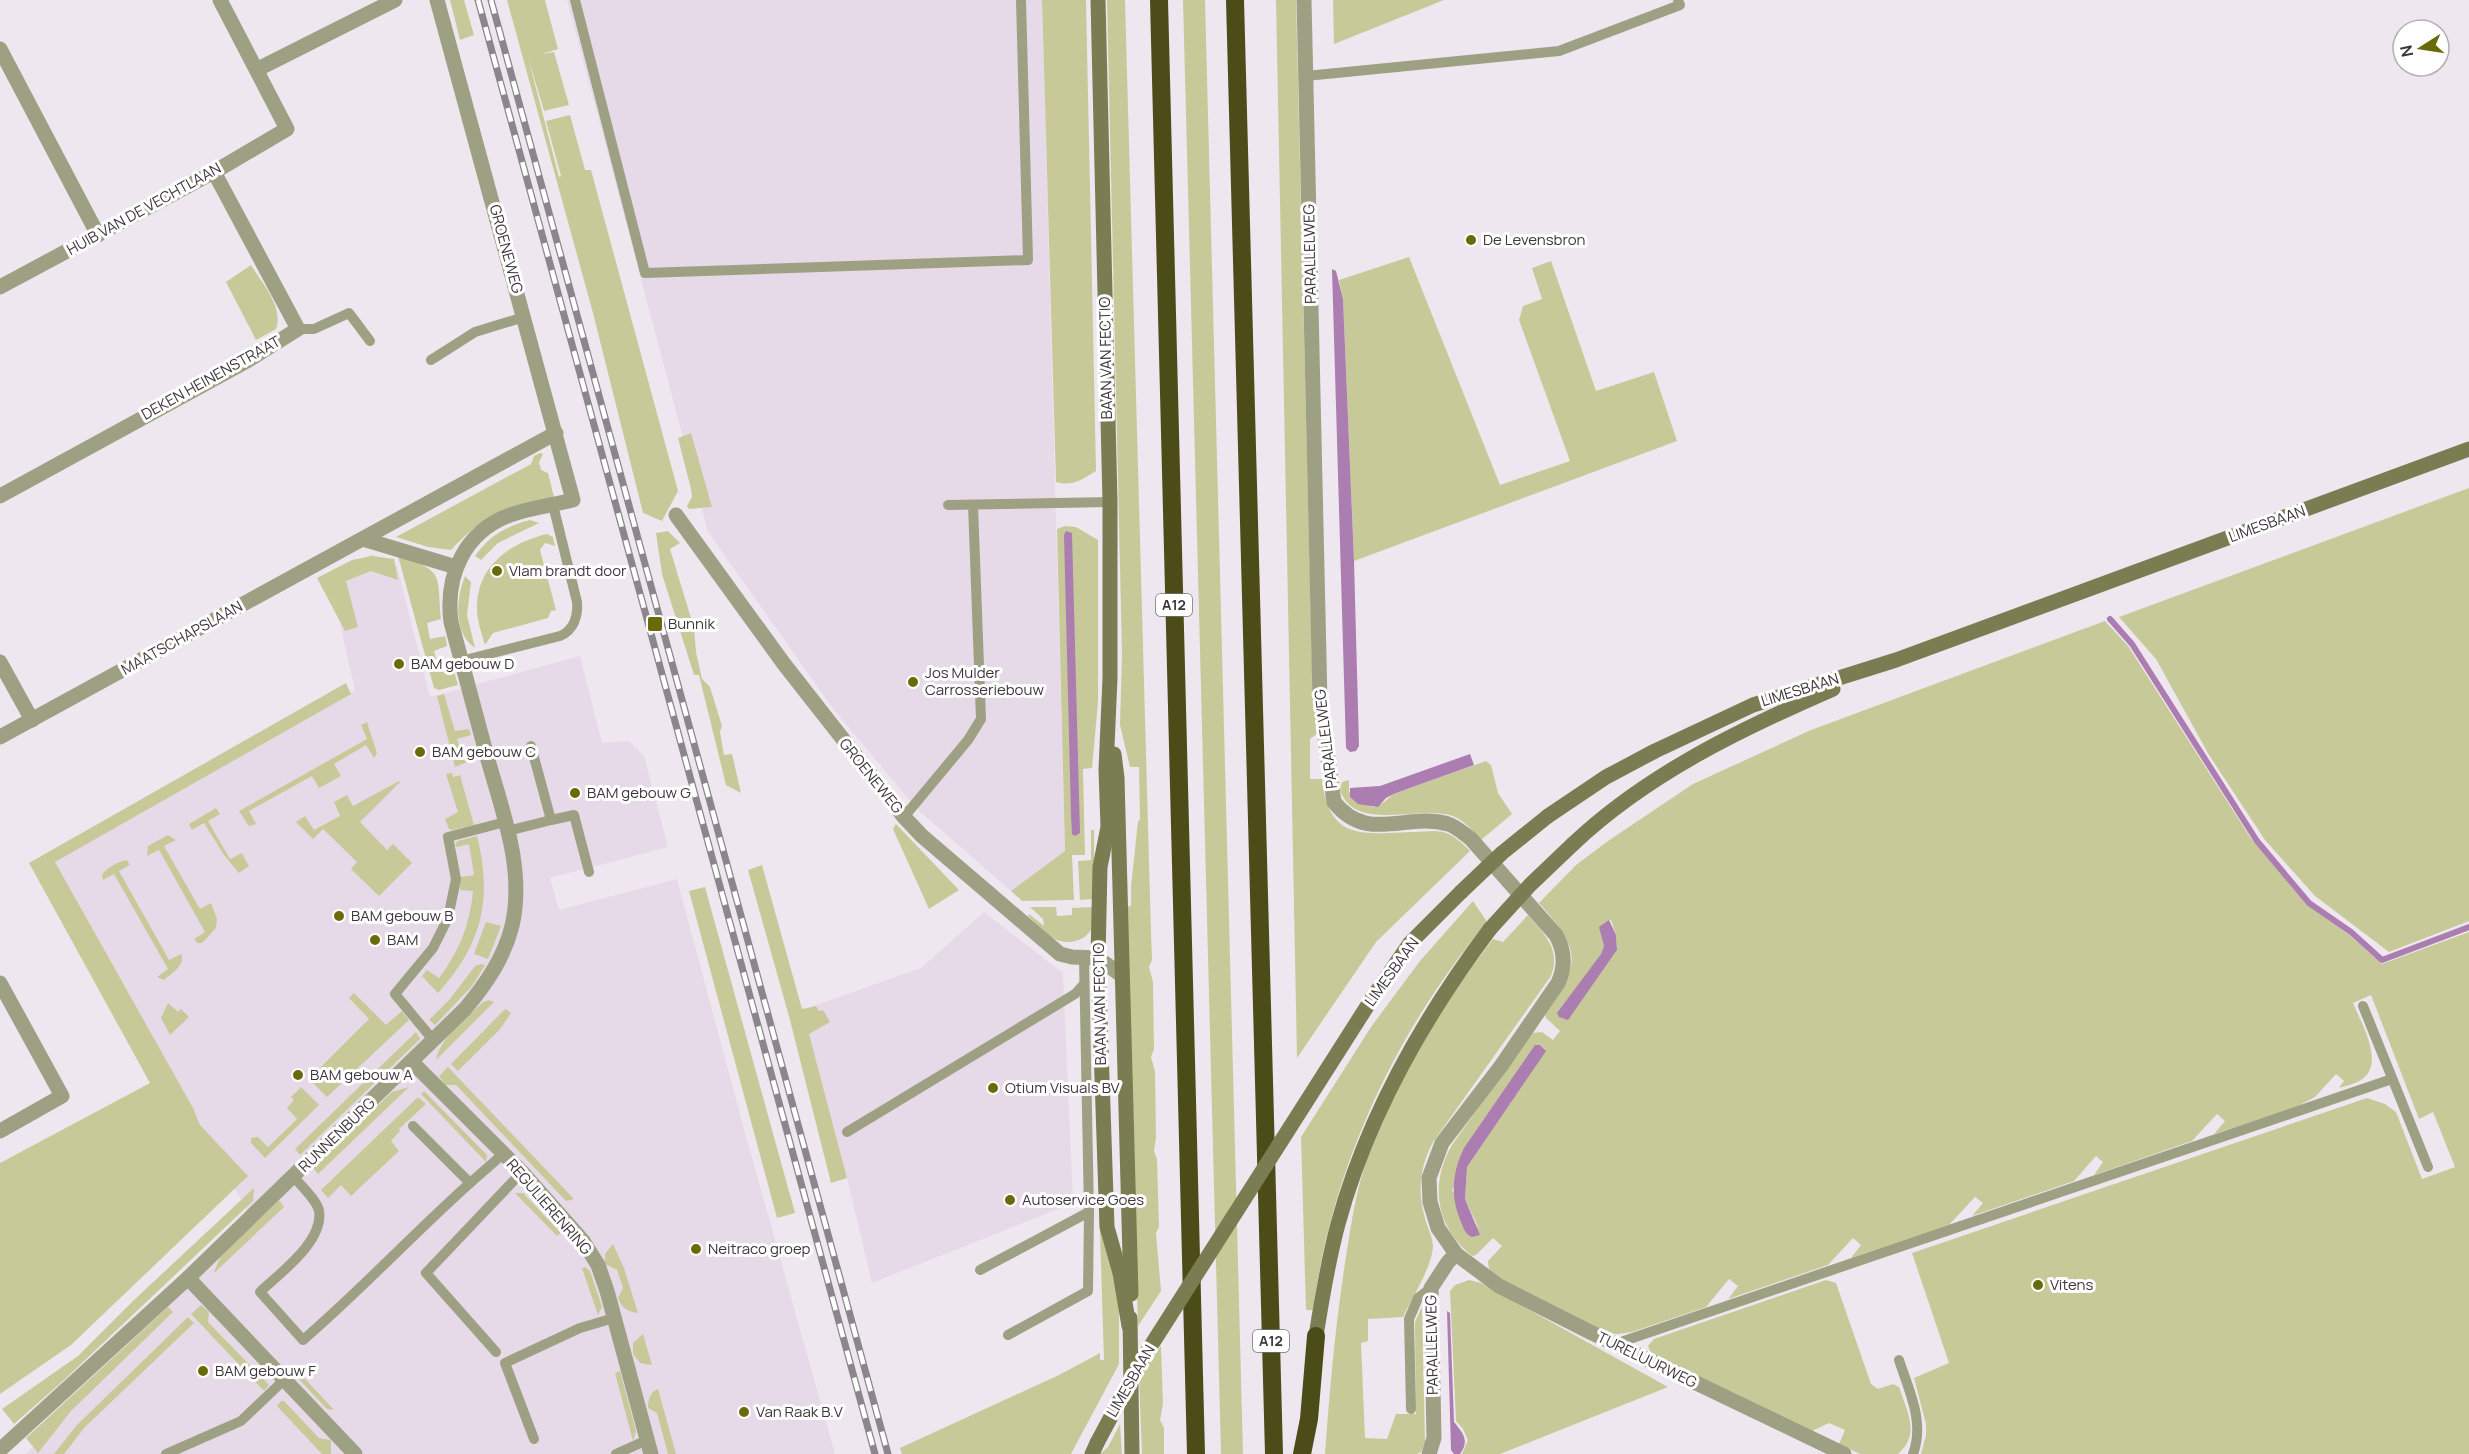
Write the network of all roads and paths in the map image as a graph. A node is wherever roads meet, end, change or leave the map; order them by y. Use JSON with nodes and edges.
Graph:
{"nodes":[{"id":1,"x":220,"y":0,"type":"edge"},
{"id":2,"x":395,"y":0,"type":"edge"},
{"id":3,"x":437,"y":0,"type":"edge"},
{"id":4,"x":575,"y":0,"type":"edge"},
{"id":5,"x":1021,"y":0,"type":"edge"},
{"id":6,"x":1098,"y":0,"type":"edge"},
{"id":7,"x":1159,"y":0,"type":"edge"},
{"id":8,"x":1234,"y":0,"type":"edge"},
{"id":9,"x":1304,"y":0,"type":"edge"},
{"id":10,"x":1678,"y":0,"type":"edge"},
{"id":11,"x":0,"y":49,"type":"edge"},
{"id":12,"x":258,"y":69,"type":"junction"},
{"id":13,"x":1305,"y":76,"type":"junction"},
{"id":14,"x":214,"y":171,"type":"junction"},
{"id":15,"x":98,"y":235,"type":"junction"},
{"id":16,"x":0,"y":287,"type":"edge"},
{"id":17,"x":524,"y":317,"type":"junction"},
{"id":18,"x":298,"y":328,"type":"junction"},
{"id":19,"x":370,"y":341,"type":"dead end"},
{"id":20,"x":430,"y":360,"type":"dead end"},
{"id":21,"x":556,"y":433,"type":"junction"},
{"id":22,"x":2469,"y":449,"type":"edge"},
{"id":23,"x":0,"y":496,"type":"edge"},
{"id":24,"x":573,"y":500,"type":"joint"},
{"id":25,"x":1110,"y":502,"type":"junction"},
{"id":26,"x":553,"y":505,"type":"junction"},
{"id":27,"x":973,"y":505,"type":"junction"},
{"id":28,"x":948,"y":506,"type":"dead end"},
{"id":29,"x":676,"y":515,"type":"dead end"},
{"id":30,"x":363,"y":539,"type":"junction"},
{"id":31,"x":456,"y":567,"type":"junction"},
{"id":32,"x":1896,"y":660,"type":"junction"},
{"id":33,"x":461,"y":661,"type":"junction"},
{"id":34,"x":0,"y":662,"type":"edge"},
{"id":35,"x":1109,"y":716,"type":"junction"},
{"id":36,"x":32,"y":720,"type":"junction"},
{"id":37,"x":0,"y":737,"type":"edge"},
{"id":38,"x":531,"y":746,"type":"dead end"},
{"id":39,"x":904,"y":817,"type":"junction"},
{"id":40,"x":551,"y":820,"type":"junction"},
{"id":41,"x":506,"y":826,"type":"junction"},
{"id":42,"x":589,"y":872,"type":"dead end"},
{"id":43,"x":1091,"y":958,"type":"junction"},
{"id":44,"x":1121,"y":975,"type":"junction"},
{"id":45,"x":0,"y":982,"type":"edge"},
{"id":46,"x":1084,"y":984,"type":"junction"},
{"id":47,"x":2363,"y":1006,"type":"dead end"},
{"id":48,"x":434,"y":1041,"type":"junction"},
{"id":49,"x":412,"y":1062,"type":"junction"},
{"id":50,"x":2392,"y":1079,"type":"junction"},
{"id":51,"x":412,"y":1126,"type":"dead end"},
{"id":52,"x":0,"y":1131,"type":"edge"},
{"id":53,"x":847,"y":1132,"type":"dead end"},
{"id":54,"x":503,"y":1154,"type":"junction"},
{"id":55,"x":2428,"y":1167,"type":"dead end"},
{"id":56,"x":522,"y":1172,"type":"junction"},
{"id":57,"x":294,"y":1177,"type":"junction"},
{"id":58,"x":470,"y":1183,"type":"junction"},
{"id":59,"x":1089,"y":1212,"type":"junction"},
{"id":60,"x":1456,"y":1254,"type":"junction"},
{"id":61,"x":980,"y":1270,"type":"dead end"},
{"id":62,"x":188,"y":1278,"type":"junction"},
{"id":63,"x":1431,"y":1288,"type":"junction"},
{"id":64,"x":614,"y":1318,"type":"junction"},
{"id":65,"x":1129,"y":1326,"type":"junction"},
{"id":66,"x":1008,"y":1335,"type":"dead end"},
{"id":67,"x":1316,"y":1336,"type":"joint"},
{"id":68,"x":1615,"y":1344,"type":"junction"},
{"id":69,"x":496,"y":1352,"type":"dead end"},
{"id":70,"x":1899,"y":1360,"type":"dead end"},
{"id":71,"x":284,"y":1380,"type":"junction"},
{"id":72,"x":1411,"y":1409,"type":"dead end"},
{"id":73,"x":534,"y":1439,"type":"dead end"},
{"id":74,"x":649,"y":1447,"type":"edge"},
{"id":75,"x":1094,"y":1448,"type":"edge"},
{"id":76,"x":0,"y":1452,"type":"edge"},
{"id":77,"x":166,"y":1454,"type":"edge"},
{"id":78,"x":355,"y":1454,"type":"edge"},
{"id":79,"x":616,"y":1454,"type":"edge"},
{"id":80,"x":1132,"y":1454,"type":"edge"},
{"id":81,"x":1196,"y":1454,"type":"edge"},
{"id":82,"x":1274,"y":1454,"type":"edge"},
{"id":83,"x":1302,"y":1454,"type":"edge"},
{"id":84,"x":1429,"y":1454,"type":"edge"},
{"id":85,"x":1844,"y":1454,"type":"edge"},
{"id":86,"x":1913,"y":1454,"type":"edge"}],
"edges":[{"from":1,"to":12,"type":"street"},
{"from":2,"to":12,"type":"street"},
{"from":3,"to":17,"type":"street","name":"GROENEWEG"},
{"from":4,"to":5,"type":"lane"},
{"from":6,"to":25,"type":"main road","name":"BAAN VAN FECTIO"},
{"from":7,"to":81,"type":"highway","number":"A12"},
{"from":8,"to":82,"type":"highway","number":"A12"},
{"from":9,"to":13,"type":"street","name":"PARALLELWEG"},
{"from":10,"to":13,"type":"lane"},
{"from":11,"to":15,"type":"street"},
{"from":12,"to":14,"type":"street","name":"HUIB VAN DE VECHTLAAN"},
{"from":13,"to":60,"type":"street","name":"PARALLELWEG"},
{"from":14,"to":15,"type":"street","name":"HUIB VAN DE VECHTLAAN"},
{"from":14,"to":18,"type":"street","name":"DEKEN HEINENSTRAAT"},
{"from":15,"to":16,"type":"street","name":"HUIB VAN DE VECHTLAAN"},
{"from":17,"to":20,"type":"lane"},
{"from":17,"to":21,"type":"street","name":"GROENEWEG"},
{"from":18,"to":19,"type":"lane"},
{"from":18,"to":23,"type":"street","name":"DEKEN HEINENSTRAAT"},
{"from":21,"to":24,"type":"street","name":"GROENEWEG"},
{"from":21,"to":30,"type":"street","name":"MAATSCHAPSLAAN"},
{"from":22,"to":32,"type":"main road","name":"LIMESBAAN"},
{"from":24,"to":26,"type":"street","name":"RUNNENBURG"},
{"from":25,"to":27,"type":"lane"},
{"from":25,"to":35,"type":"main road","name":"BAAN VAN FECTIO"},
{"from":26,"to":31,"type":"street","name":"RUNNENBURG"},
{"from":26,"to":33,"type":"lane"},
{"from":27,"to":28,"type":"lane"},
{"from":27,"to":39,"type":"lane"},
{"from":29,"to":39,"type":"street","name":"GROENEWEG"},
{"from":30,"to":31,"type":"street"},
{"from":30,"to":36,"type":"street","name":"MAATSCHAPSLAAN"},
{"from":31,"to":33,"type":"street","name":"RUNNENBURG"},
{"from":32,"to":67,"type":"main road","name":"LIMESBAAN","bridge":true},
{"from":32,"to":75,"type":"main road","name":"LIMESBAAN","bridge":true},
{"from":33,"to":41,"type":"street","name":"RUNNENBURG"},
{"from":34,"to":36,"type":"street"},
{"from":35,"to":43,"type":"main road","name":"BAAN VAN FECTIO"},
{"from":35,"to":44,"type":"main road","name":"BAAN VAN FECTIO"},
{"from":36,"to":37,"type":"street","name":"MAATSCHAPSLAAN"},
{"from":38,"to":40,"type":"lane"},
{"from":39,"to":43,"type":"street","name":"GROENEWEG"},
{"from":40,"to":41,"type":"lane"},
{"from":40,"to":42,"type":"lane"},
{"from":41,"to":48,"type":"street","name":"RUNNENBURG"},
{"from":41,"to":48,"type":"lane"},
{"from":43,"to":44,"type":"street","name":"GROENEWEG"},
{"from":43,"to":46,"type":"lane"},
{"from":43,"to":65,"type":"main road","name":"BAAN VAN FECTIO"},
{"from":44,"to":65,"type":"main road","name":"BAAN VAN FECTIO"},
{"from":45,"to":52,"type":"street"},
{"from":46,"to":53,"type":"lane"},
{"from":46,"to":59,"type":"lane"},
{"from":47,"to":50,"type":"lane"},
{"from":48,"to":49,"type":"street","name":"RUNNENBURG"},
{"from":49,"to":54,"type":"street","name":"REGULIERENRING"},
{"from":49,"to":57,"type":"street","name":"RUNNENBURG"},
{"from":50,"to":55,"type":"lane"},
{"from":50,"to":68,"type":"lane"},
{"from":51,"to":58,"type":"lane"},
{"from":54,"to":56,"type":"street","name":"REGULIERENRING"},
{"from":54,"to":58,"type":"lane"},
{"from":56,"to":64,"type":"street","name":"REGULIERENRING"},
{"from":56,"to":69,"type":"lane"},
{"from":57,"to":58,"type":"lane"},
{"from":57,"to":62,"type":"street","name":"RUNNENBURG"},
{"from":59,"to":61,"type":"lane"},
{"from":59,"to":66,"type":"lane"},
{"from":60,"to":63,"type":"street","name":"PARALLELWEG"},
{"from":60,"to":68,"type":"street","name":"TURELUURWEG"},
{"from":62,"to":71,"type":"street"},
{"from":62,"to":76,"type":"street","name":"RUNNENBURG"},
{"from":63,"to":72,"type":"lane"},
{"from":63,"to":84,"type":"street","name":"PARALLELWEG"},
{"from":64,"to":73,"type":"lane"},
{"from":64,"to":74,"type":"street","name":"REGULIERENRING"},
{"from":65,"to":80,"type":"main road","name":"BAAN VAN FECTIO"},
{"from":67,"to":83,"type":"highway"},
{"from":68,"to":85,"type":"street","name":"TURELUURWEG"},
{"from":70,"to":86,"type":"lane"},
{"from":71,"to":77,"type":"lane"},
{"from":71,"to":78,"type":"street"},
{"from":74,"to":79,"type":"lane"}]}
